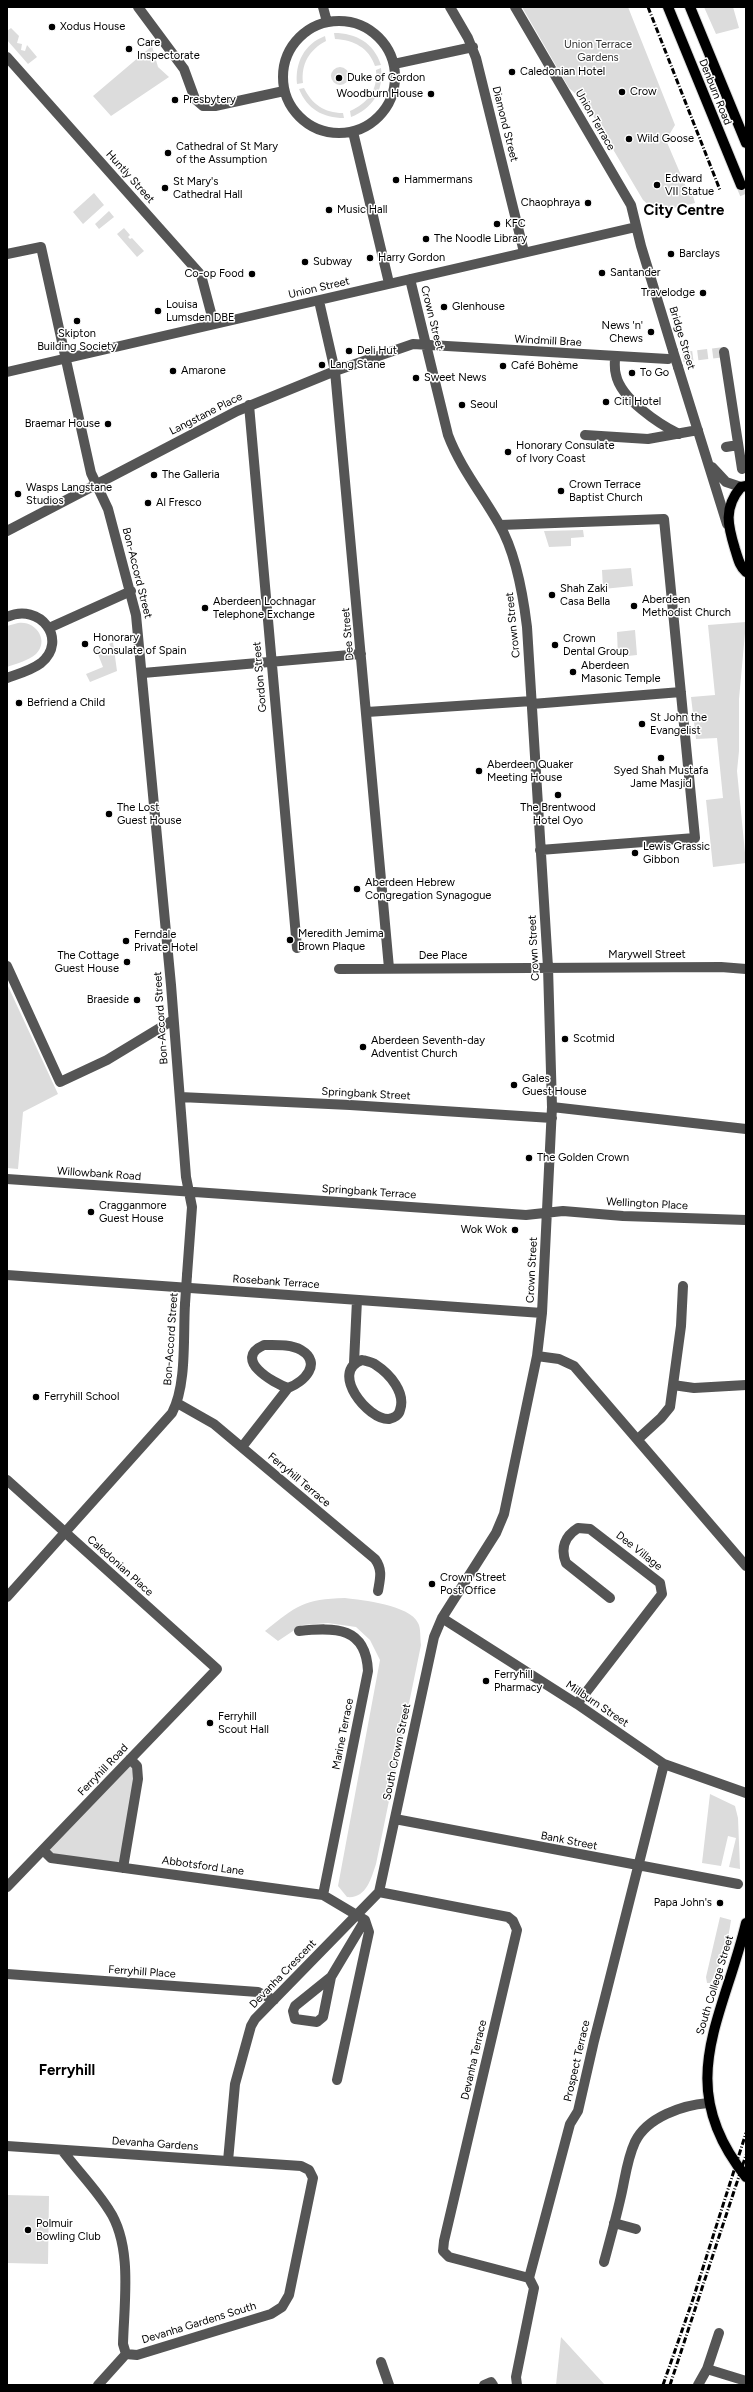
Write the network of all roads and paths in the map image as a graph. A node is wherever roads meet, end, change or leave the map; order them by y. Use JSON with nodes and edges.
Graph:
{"nodes":[{"id":1,"x":138,"y":7,"type":"edge"},
{"id":2,"x":323,"y":7,"type":"edge"},
{"id":3,"x":450,"y":7,"type":"edge"},
{"id":4,"x":515,"y":7,"type":"edge"},
{"id":5,"x":668,"y":7,"type":"edge"},
{"id":6,"x":690,"y":7,"type":"edge"},
{"id":7,"x":326,"y":22,"type":"junction"},
{"id":8,"x":472,"y":47,"type":"junction"},
{"id":9,"x":7,"y":57,"type":"edge"},
{"id":10,"x":394,"y":64,"type":"junction"},
{"id":11,"x":284,"y":91,"type":"junction"},
{"id":12,"x":353,"y":132,"type":"junction"},
{"id":13,"x":746,"y":143,"type":"edge"},
{"id":14,"x":740,"y":185,"type":"tunnel mouth"},
{"id":15,"x":636,"y":227,"type":"junction"},
{"id":16,"x":524,"y":252,"type":"junction"},
{"id":17,"x":7,"y":254,"type":"edge"},
{"id":18,"x":410,"y":279,"type":"junction"},
{"id":19,"x":389,"y":284,"type":"junction"},
{"id":20,"x":319,"y":300,"type":"junction"},
{"id":21,"x":214,"y":324,"type":"junction"},
{"id":22,"x":426,"y":345,"type":"junction"},
{"id":23,"x":724,"y":352,"type":"dead end"},
{"id":24,"x":615,"y":357,"type":"junction"},
{"id":25,"x":66,"y":359,"type":"junction"},
{"id":26,"x":668,"y":359,"type":"tunnel mouth"},
{"id":27,"x":334,"y":371,"type":"junction"},
{"id":28,"x":7,"y":372,"type":"edge"},
{"id":29,"x":249,"y":405,"type":"junction"},
{"id":30,"x":698,"y":430,"type":"junction"},
{"id":31,"x":679,"y":434,"type":"junction"},
{"id":32,"x":585,"y":435,"type":"dead end"},
{"id":33,"x":738,"y":445,"type":"junction"},
{"id":34,"x":726,"y":447,"type":"dead end"},
{"id":35,"x":706,"y":457,"type":"junction"},
{"id":36,"x":742,"y":469,"type":"dead end"},
{"id":37,"x":97,"y":485,"type":"junction"},
{"id":38,"x":744,"y":487,"type":"edge"},
{"id":39,"x":727,"y":524,"type":"junction"},
{"id":40,"x":500,"y":525,"type":"junction"},
{"id":41,"x":7,"y":531,"type":"edge"},
{"id":42,"x":746,"y":572,"type":"edge"},
{"id":43,"x":131,"y":591,"type":"junction"},
{"id":44,"x":7,"y":617,"type":"edge"},
{"id":45,"x":49,"y":628,"type":"junction"},
{"id":46,"x":361,"y":654,"type":"junction"},
{"id":47,"x":271,"y":662,"type":"junction"},
{"id":48,"x":142,"y":673,"type":"junction"},
{"id":49,"x":7,"y":678,"type":"edge"},
{"id":50,"x":681,"y":692,"type":"junction"},
{"id":51,"x":532,"y":702,"type":"junction"},
{"id":52,"x":367,"y":712,"type":"junction"},
{"id":53,"x":540,"y":850,"type":"junction"},
{"id":54,"x":297,"y":948,"type":"dead end"},
{"id":55,"x":7,"y":966,"type":"edge"},
{"id":56,"x":548,"y":967,"type":"junction"},
{"id":57,"x":389,"y":968,"type":"junction"},
{"id":58,"x":340,"y":969,"type":"dead end"},
{"id":59,"x":746,"y":969,"type":"edge"},
{"id":60,"x":173,"y":1020,"type":"junction"},
{"id":61,"x":180,"y":1097,"type":"junction"},
{"id":62,"x":552,"y":1107,"type":"junction"},
{"id":63,"x":552,"y":1118,"type":"junction"},
{"id":64,"x":746,"y":1129,"type":"edge"},
{"id":65,"x":7,"y":1178,"type":"edge"},
{"id":66,"x":189,"y":1192,"type":"junction"},
{"id":67,"x":547,"y":1213,"type":"junction"},
{"id":68,"x":746,"y":1220,"type":"edge"},
{"id":69,"x":7,"y":1276,"type":"edge"},
{"id":70,"x":683,"y":1286,"type":"dead end"},
{"id":71,"x":358,"y":1300,"type":"junction"},
{"id":72,"x":542,"y":1313,"type":"junction"},
{"id":73,"x":537,"y":1356,"type":"junction"},
{"id":74,"x":354,"y":1362,"type":"junction"},
{"id":75,"x":673,"y":1385,"type":"junction"},
{"id":76,"x":746,"y":1386,"type":"edge"},
{"id":77,"x":288,"y":1388,"type":"junction"},
{"id":78,"x":177,"y":1403,"type":"junction"},
{"id":79,"x":638,"y":1439,"type":"junction"},
{"id":80,"x":242,"y":1447,"type":"junction"},
{"id":81,"x":7,"y":1480,"type":"edge"},
{"id":82,"x":65,"y":1533,"type":"junction"},
{"id":83,"x":746,"y":1566,"type":"edge"},
{"id":84,"x":378,"y":1592,"type":"dead end"},
{"id":85,"x":7,"y":1597,"type":"edge"},
{"id":86,"x":610,"y":1598,"type":"dead end"},
{"id":87,"x":442,"y":1618,"type":"junction"},
{"id":88,"x":300,"y":1631,"type":"dead end"},
{"id":89,"x":217,"y":1669,"type":"joint"},
{"id":90,"x":577,"y":1704,"type":"junction"},
{"id":91,"x":130,"y":1759,"type":"junction"},
{"id":92,"x":664,"y":1764,"type":"junction"},
{"id":93,"x":746,"y":1793,"type":"edge"},
{"id":94,"x":395,"y":1819,"type":"junction"},
{"id":95,"x":43,"y":1850,"type":"junction"},
{"id":96,"x":637,"y":1866,"type":"junction"},
{"id":97,"x":123,"y":1868,"type":"junction"},
{"id":98,"x":738,"y":1884,"type":"dead end"},
{"id":99,"x":7,"y":1887,"type":"edge"},
{"id":100,"x":379,"y":1892,"type":"junction"},
{"id":101,"x":323,"y":1895,"type":"junction"},
{"id":102,"x":361,"y":1918,"type":"junction"},
{"id":103,"x":746,"y":1923,"type":"edge"},
{"id":104,"x":7,"y":1974,"type":"edge"},
{"id":105,"x":331,"y":1977,"type":"junction"},
{"id":106,"x":274,"y":2000,"type":"junction"},
{"id":107,"x":337,"y":2080,"type":"dead end"},
{"id":108,"x":708,"y":2103,"type":"junction"},
{"id":109,"x":7,"y":2146,"type":"edge"},
{"id":110,"x":62,"y":2150,"type":"junction"},
{"id":111,"x":228,"y":2161,"type":"junction"},
{"id":112,"x":746,"y":2176,"type":"edge"},
{"id":113,"x":614,"y":2223,"type":"junction"},
{"id":114,"x":636,"y":2228,"type":"dead end"},
{"id":115,"x":604,"y":2262,"type":"dead end"},
{"id":116,"x":529,"y":2278,"type":"junction"},
{"id":117,"x":289,"y":2295,"type":"joint"},
{"id":118,"x":719,"y":2334,"type":"dead end"},
{"id":119,"x":126,"y":2354,"type":"junction"},
{"id":120,"x":381,"y":2362,"type":"dead end"},
{"id":121,"x":707,"y":2369,"type":"junction"},
{"id":122,"x":746,"y":2381,"type":"edge"},
{"id":123,"x":98,"y":2385,"type":"edge"},
{"id":124,"x":389,"y":2385,"type":"edge"},
{"id":125,"x":484,"y":2385,"type":"edge"},
{"id":126,"x":493,"y":2385,"type":"edge"},
{"id":127,"x":517,"y":2385,"type":"edge"},
{"id":128,"x":698,"y":2385,"type":"edge"}],
"edges":[{"from":1,"to":11,"type":"street"},
{"from":2,"to":7,"type":"street"},
{"from":3,"to":8,"type":"street","name":"Diamond Street"},
{"from":4,"to":15,"type":"street","name":"Union Terrace"},
{"from":5,"to":14,"type":"main road","name":"Denburn Road"},
{"from":6,"to":13,"type":"main road","name":"Denburn Road"},
{"from":7,"to":10,"type":"street"},
{"from":7,"to":11,"type":"street"},
{"from":8,"to":10,"type":"street"},
{"from":8,"to":16,"type":"street","name":"Diamond Street"},
{"from":9,"to":21,"type":"street","name":"Huntly Street"},
{"from":10,"to":12,"type":"street"},
{"from":11,"to":12,"type":"street"},
{"from":12,"to":19,"type":"street"},
{"from":15,"to":16,"type":"street","name":"Union Street"},
{"from":15,"to":30,"type":"street","name":"Bridge Street","bridge":true},
{"from":16,"to":18,"type":"street","name":"Union Street"},
{"from":17,"to":25,"type":"street","name":"Bon-Accord Street"},
{"from":18,"to":19,"type":"street","name":"Union Street"},
{"from":18,"to":22,"type":"street","name":"Crown Street"},
{"from":19,"to":20,"type":"street","name":"Union Street"},
{"from":20,"to":21,"type":"street","name":"Union Street"},
{"from":20,"to":27,"type":"street","name":"Dee Street"},
{"from":21,"to":25,"type":"street","name":"Union Street"},
{"from":22,"to":24,"type":"street","name":"Windmill Brae"},
{"from":22,"to":27,"type":"street","name":"Langstane Place"},
{"from":22,"to":40,"type":"street","name":"Crown Street"},
{"from":23,"to":33,"type":"street"},
{"from":24,"to":26,"type":"street","name":"Windmill Brae"},
{"from":24,"to":31,"type":"street"},
{"from":25,"to":28,"type":"street","name":"Union Street"},
{"from":25,"to":37,"type":"street","name":"Bon-Accord Street"},
{"from":27,"to":29,"type":"street","name":"Langstane Place"},
{"from":27,"to":46,"type":"street","name":"Dee Street"},
{"from":29,"to":37,"type":"street","name":"Langstane Place"},
{"from":29,"to":47,"type":"street","name":"Gordon Street"},
{"from":30,"to":31,"type":"street"},
{"from":30,"to":35,"type":"street","name":"Bridge Street"},
{"from":31,"to":32,"type":"street"},
{"from":33,"to":34,"type":"street"},
{"from":33,"to":36,"type":"street"},
{"from":35,"to":38,"type":"street","name":"Bridge Street"},
{"from":35,"to":39,"type":"street","name":"Bridge Street"},
{"from":37,"to":41,"type":"street","name":"Langstane Place"},
{"from":37,"to":43,"type":"street","name":"Bon-Accord Street"},
{"from":38,"to":39,"type":"main road"},
{"from":39,"to":42,"type":"main road","name":"Bridge Street"},
{"from":40,"to":50,"type":"street"},
{"from":40,"to":51,"type":"street","name":"Crown Street"},
{"from":43,"to":45,"type":"street"},
{"from":43,"to":48,"type":"street","name":"Bon-Accord Street"},
{"from":44,"to":45,"type":"street"},
{"from":45,"to":49,"type":"street"},
{"from":46,"to":47,"type":"street"},
{"from":46,"to":52,"type":"street","name":"Dee Street"},
{"from":47,"to":48,"type":"street"},
{"from":47,"to":54,"type":"street","name":"Gordon Street"},
{"from":48,"to":60,"type":"street","name":"Bon-Accord Street"},
{"from":50,"to":51,"type":"street"},
{"from":50,"to":53,"type":"street"},
{"from":51,"to":52,"type":"street"},
{"from":51,"to":53,"type":"street","name":"Crown Street"},
{"from":52,"to":57,"type":"street","name":"Dee Street"},
{"from":53,"to":56,"type":"street","name":"Crown Street"},
{"from":55,"to":60,"type":"street"},
{"from":56,"to":57,"type":"street","name":"Dee Place"},
{"from":56,"to":59,"type":"street","name":"Marywell Street"},
{"from":56,"to":62,"type":"street","name":"Crown Street"},
{"from":57,"to":58,"type":"street","name":"Dee Place"},
{"from":60,"to":61,"type":"street","name":"Bon-Accord Street"},
{"from":61,"to":63,"type":"street","name":"Springbank Street"},
{"from":61,"to":66,"type":"street","name":"Bon-Accord Street"},
{"from":62,"to":63,"type":"street","name":"Crown Street"},
{"from":62,"to":64,"type":"street"},
{"from":63,"to":67,"type":"street","name":"Crown Street"},
{"from":65,"to":66,"type":"street","name":"Willowbank Road"},
{"from":66,"to":67,"type":"street","name":"Springbank Terrace"},
{"from":66,"to":78,"type":"street","name":"Bon-Accord Street","bridge":true},
{"from":67,"to":68,"type":"street","name":"Wellington Place"},
{"from":67,"to":72,"type":"street","name":"Crown Street"},
{"from":69,"to":71,"type":"street","name":"Rosebank Terrace"},
{"from":70,"to":75,"type":"street"},
{"from":71,"to":72,"type":"street","name":"Rosebank Terrace"},
{"from":71,"to":74,"type":"street"},
{"from":72,"to":73,"type":"street","name":"Crown Street"},
{"from":73,"to":79,"type":"street"},
{"from":73,"to":87,"type":"street","name":"Crown Street"},
{"from":74,"to":74,"type":"street"},
{"from":75,"to":76,"type":"street"},
{"from":75,"to":79,"type":"street"},
{"from":77,"to":77,"type":"street"},
{"from":77,"to":80,"type":"street"},
{"from":78,"to":80,"type":"street","name":"Ferryhill Terrace"},
{"from":78,"to":82,"type":"street","name":"Bon-Accord Street"},
{"from":79,"to":83,"type":"street"},
{"from":80,"to":84,"type":"street","name":"Ferryhill Terrace"},
{"from":81,"to":82,"type":"street","name":"Caledonian Place"},
{"from":82,"to":85,"type":"street","name":"Bon-Accord Street"},
{"from":82,"to":89,"type":"street","name":"Caledonian Place"},
{"from":86,"to":90,"type":"street","name":"Dee Village"},
{"from":87,"to":90,"type":"street","name":"Millburn Street"},
{"from":87,"to":94,"type":"street","name":"South Crown Street"},
{"from":88,"to":101,"type":"street","name":"Marine Terrace"},
{"from":89,"to":91,"type":"street","name":"Ferryhill Road"},
{"from":90,"to":92,"type":"street","name":"Millburn Street"},
{"from":91,"to":95,"type":"street","name":"Ferryhill Road"},
{"from":91,"to":97,"type":"street"},
{"from":92,"to":93,"type":"street","name":"Millburn Street"},
{"from":92,"to":96,"type":"street","name":"Prospect Terrace"},
{"from":94,"to":96,"type":"street","name":"Bank Street"},
{"from":94,"to":100,"type":"street","name":"South Crown Street"},
{"from":95,"to":97,"type":"street","name":"Abbotsford Lane"},
{"from":95,"to":99,"type":"street","name":"Ferryhill Road"},
{"from":96,"to":98,"type":"street","name":"Bank Street"},
{"from":96,"to":116,"type":"street","name":"Prospect Terrace"},
{"from":97,"to":101,"type":"street","name":"Abbotsford Lane"},
{"from":100,"to":102,"type":"street","name":"Devanha Crescent"},
{"from":100,"to":116,"type":"street","name":"Devanha Terrace"},
{"from":101,"to":102,"type":"street","name":"Abbotsford Lane"},
{"from":102,"to":105,"type":"street"},
{"from":102,"to":106,"type":"street","name":"Devanha Crescent"},
{"from":102,"to":107,"type":"street"},
{"from":103,"to":108,"type":"main road","name":"South College Street"},
{"from":104,"to":106,"type":"street","name":"Ferryhill Place"},
{"from":105,"to":105,"type":"street"},
{"from":106,"to":111,"type":"street","name":"Devanha Crescent"},
{"from":108,"to":112,"type":"main road","name":"South College Street"},
{"from":108,"to":113,"type":"street"},
{"from":109,"to":110,"type":"street","name":"Devanha Gardens"},
{"from":110,"to":111,"type":"street","name":"Devanha Gardens"},
{"from":110,"to":119,"type":"street"},
{"from":111,"to":117,"type":"street","name":"Devanha Gardens"},
{"from":113,"to":114,"type":"street"},
{"from":113,"to":115,"type":"street"},
{"from":116,"to":127,"type":"street","name":"Prospect Terrace"},
{"from":117,"to":119,"type":"street","name":"Devanha Gardens South"},
{"from":118,"to":121,"type":"street"},
{"from":119,"to":123,"type":"street"},
{"from":120,"to":124,"type":"street"},
{"from":121,"to":122,"type":"street"},
{"from":121,"to":128,"type":"street"},
{"from":125,"to":126,"type":"street"}]}
